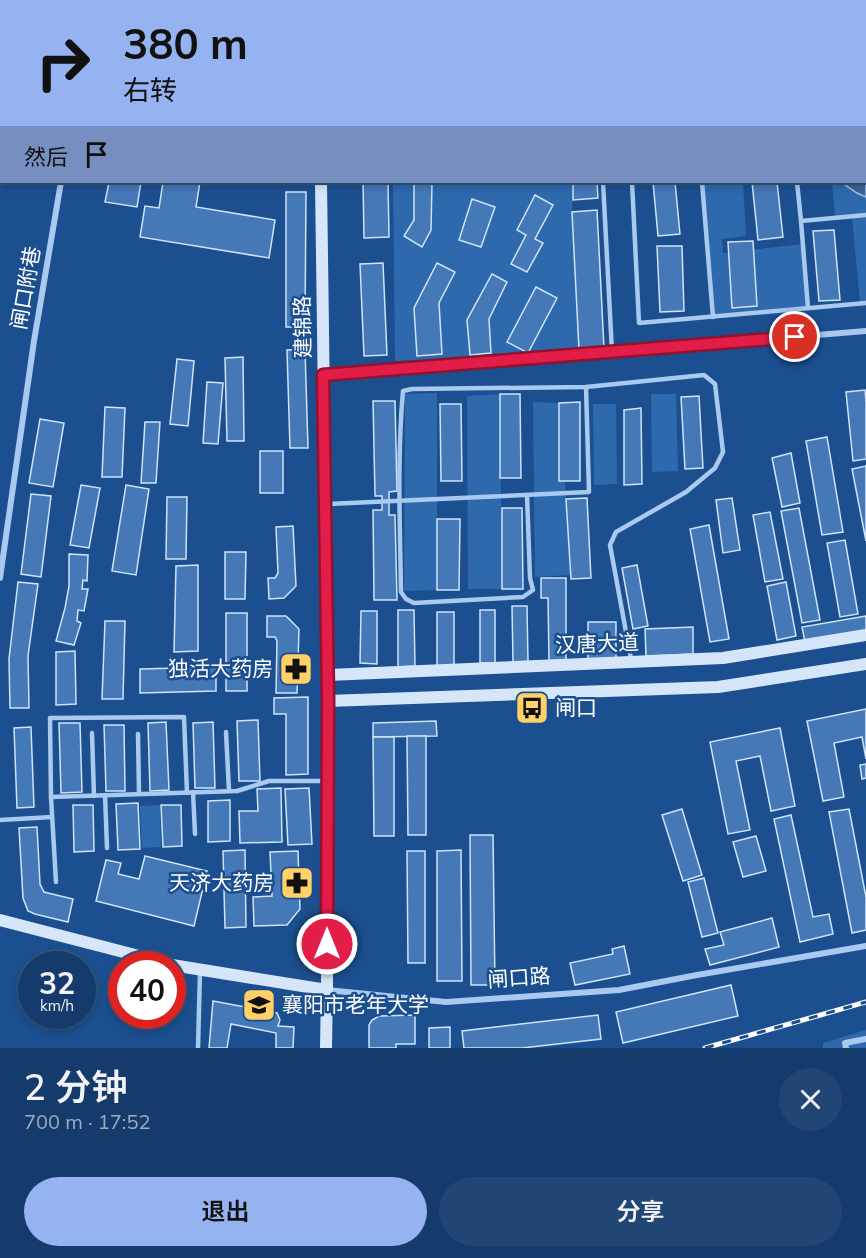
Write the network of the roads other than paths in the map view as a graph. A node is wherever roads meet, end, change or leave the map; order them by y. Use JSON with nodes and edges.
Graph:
{"nodes":[{"id":1,"x":61,"y":183,"type":"edge"},
{"id":2,"x":321,"y":183,"type":"edge"},
{"id":3,"x":603,"y":183,"type":"edge"},
{"id":4,"x":632,"y":183,"type":"edge"},
{"id":5,"x":702,"y":183,"type":"edge"},
{"id":6,"x":797,"y":183,"type":"edge"},
{"id":7,"x":866,"y":215,"type":"edge"},
{"id":8,"x":801,"y":221,"type":"junction"},
{"id":9,"x":866,"y":303,"type":"edge"},
{"id":10,"x":808,"y":308,"type":"junction"},
{"id":11,"x":713,"y":316,"type":"junction"},
{"id":12,"x":866,"y":331,"type":"edge"},
{"id":13,"x":612,"y":352,"type":"junction"},
{"id":14,"x":323,"y":375,"type":"junction"},
{"id":15,"x":586,"y":387,"type":"junction"},
{"id":16,"x":527,"y":495,"type":"junction"},
{"id":17,"x":399,"y":501,"type":"junction"},
{"id":18,"x":325,"y":504,"type":"junction"},
{"id":19,"x":0,"y":578,"type":"edge"},
{"id":20,"x":866,"y":635,"type":"edge"},
{"id":21,"x":632,"y":662,"type":"junction"},
{"id":22,"x":866,"y":664,"type":"edge"},
{"id":23,"x":328,"y":675,"type":"junction"},
{"id":24,"x":328,"y":701,"type":"junction"},
{"id":25,"x":226,"y":732,"type":"dead end"},
{"id":26,"x":92,"y":733,"type":"dead end"},
{"id":27,"x":138,"y":734,"type":"dead end"},
{"id":28,"x":328,"y":781,"type":"junction"},
{"id":29,"x":229,"y":791,"type":"junction"},
{"id":30,"x":190,"y":793,"type":"junction"},
{"id":31,"x":140,"y":794,"type":"junction"},
{"id":32,"x":105,"y":795,"type":"junction"},
{"id":33,"x":94,"y":796,"type":"junction"},
{"id":34,"x":51,"y":797,"type":"junction"},
{"id":35,"x":52,"y":818,"type":"junction"},
{"id":36,"x":0,"y":820,"type":"edge"},
{"id":37,"x":195,"y":834,"type":"dead end"},
{"id":38,"x":107,"y":848,"type":"dead end"},
{"id":39,"x":56,"y":882,"type":"dead end"},
{"id":40,"x":0,"y":920,"type":"edge"},
{"id":41,"x":866,"y":946,"type":"edge"},
{"id":42,"x":118,"y":951,"type":"edge"},
{"id":43,"x":186,"y":967,"type":"edge"},
{"id":44,"x":200,"y":969,"type":"junction"},
{"id":45,"x":327,"y":990,"type":"junction"},
{"id":46,"x":866,"y":1039,"type":"edge"},
{"id":47,"x":198,"y":1048,"type":"edge"},
{"id":48,"x":326,"y":1048,"type":"edge"},
{"id":49,"x":846,"y":1048,"type":"edge"}],
"edges":[{"from":1,"to":19,"type":"street","name":"闸口附巷"},
{"from":2,"to":14,"type":"street","name":"建锦路"},
{"from":3,"to":13,"type":"lane"},
{"from":4,"to":11,"type":"lane"},
{"from":5,"to":11,"type":"lane"},
{"from":6,"to":8,"type":"lane"},
{"from":7,"to":8,"type":"lane"},
{"from":8,"to":10,"type":"lane"},
{"from":9,"to":10,"type":"lane"},
{"from":10,"to":11,"type":"lane"},
{"from":12,"to":13,"type":"street"},
{"from":13,"to":14,"type":"street"},
{"from":14,"to":18,"type":"street","name":"建锦路"},
{"from":15,"to":16,"type":"lane"},
{"from":15,"to":17,"type":"lane"},
{"from":15,"to":21,"type":"lane"},
{"from":16,"to":17,"type":"lane"},
{"from":16,"to":17,"type":"lane"},
{"from":17,"to":18,"type":"lane"},
{"from":18,"to":23,"type":"street","name":"建锦路"},
{"from":20,"to":21,"type":"street","name":"汉唐大道"},
{"from":21,"to":23,"type":"street","name":"汉唐大道"},
{"from":22,"to":24,"type":"street"},
{"from":23,"to":24,"type":"street","name":"建锦路"},
{"from":24,"to":28,"type":"street","name":"建锦路"},
{"from":25,"to":29,"type":"lane"},
{"from":26,"to":33,"type":"lane"},
{"from":27,"to":31,"type":"lane"},
{"from":28,"to":29,"type":"lane"},
{"from":28,"to":45,"type":"street","name":"建锦路"},
{"from":29,"to":30,"type":"lane"},
{"from":30,"to":31,"type":"lane"},
{"from":30,"to":34,"type":"lane"},
{"from":30,"to":37,"type":"lane"},
{"from":31,"to":32,"type":"lane"},
{"from":32,"to":33,"type":"lane"},
{"from":32,"to":38,"type":"lane"},
{"from":33,"to":34,"type":"lane"},
{"from":34,"to":35,"type":"lane"},
{"from":35,"to":36,"type":"lane"},
{"from":35,"to":39,"type":"lane"},
{"from":40,"to":42,"type":"street","name":"闸口路"},
{"from":41,"to":45,"type":"street","name":"闸口路"},
{"from":43,"to":44,"type":"street","name":"闸口路"},
{"from":44,"to":45,"type":"street","name":"闸口路"},
{"from":44,"to":47,"type":"lane"},
{"from":45,"to":48,"type":"street","name":"建锦路"},
{"from":46,"to":49,"type":"street"}]}
